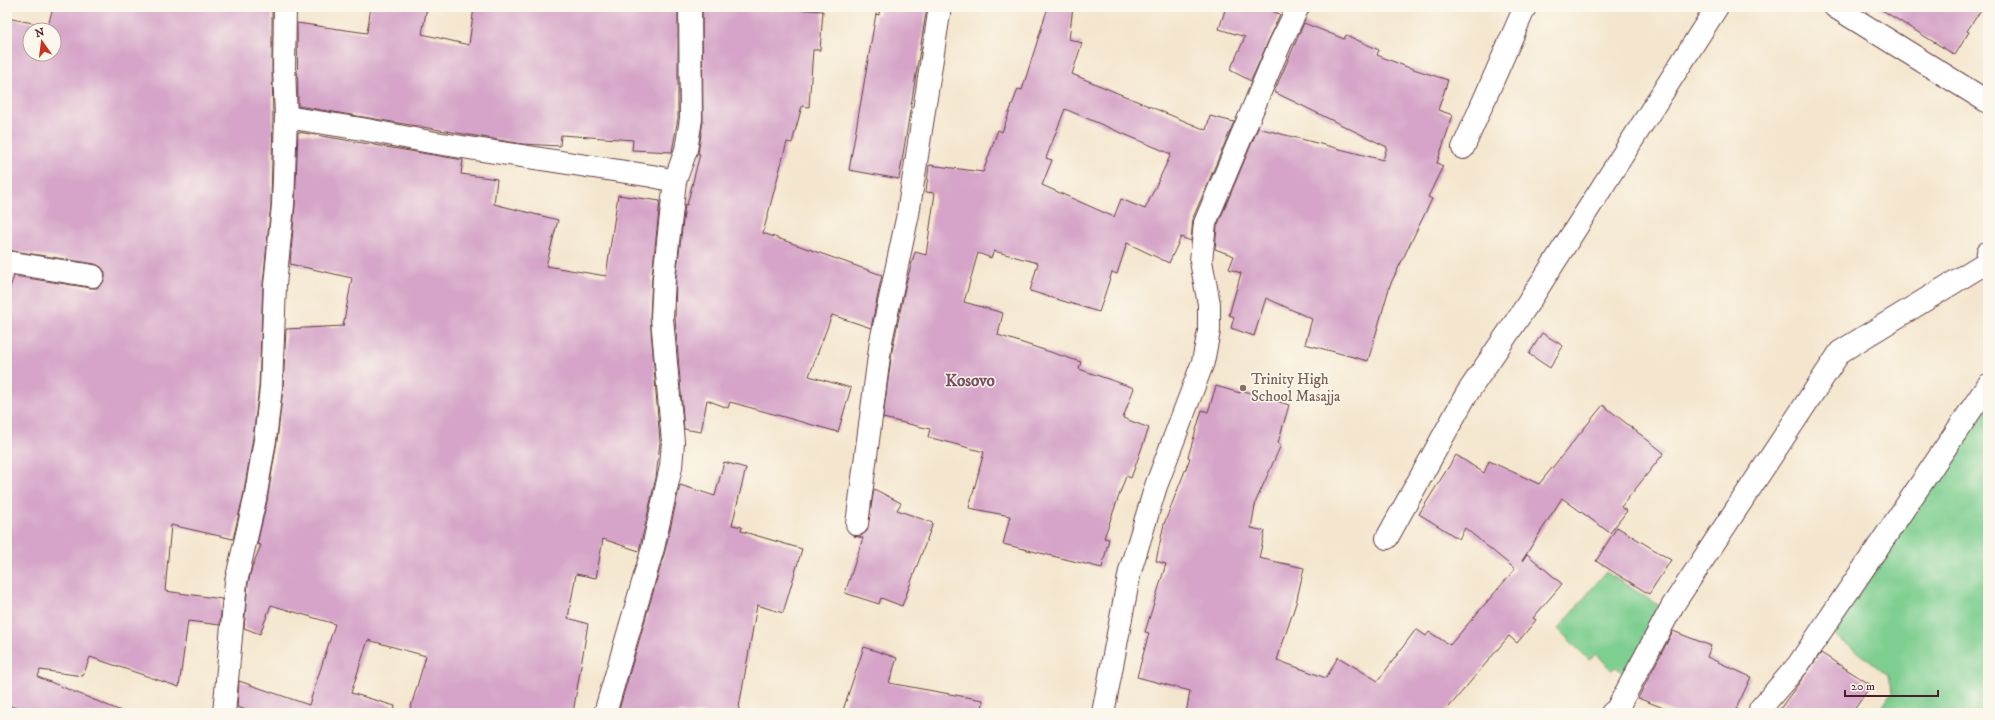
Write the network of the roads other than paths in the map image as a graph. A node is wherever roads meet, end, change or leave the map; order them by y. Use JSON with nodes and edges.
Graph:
{"nodes":[{"id":1,"x":285,"y":7,"type":"edge"},
{"id":2,"x":690,"y":7,"type":"edge"},
{"id":3,"x":940,"y":7,"type":"edge"},
{"id":4,"x":1298,"y":7,"type":"edge"},
{"id":5,"x":1525,"y":7,"type":"edge"},
{"id":6,"x":1717,"y":7,"type":"edge"},
{"id":7,"x":1842,"y":9,"type":"edge"},
{"id":8,"x":1988,"y":102,"type":"edge"},
{"id":9,"x":286,"y":117,"type":"junction"},
{"id":10,"x":1463,"y":148,"type":"dead end"},
{"id":11,"x":676,"y":181,"type":"junction"},
{"id":12,"x":1988,"y":252,"type":"edge"},
{"id":13,"x":7,"y":262,"type":"edge"},
{"id":14,"x":93,"y":276,"type":"dead end"},
{"id":15,"x":1988,"y":385,"type":"edge"},
{"id":16,"x":857,"y":524,"type":"dead end"},
{"id":17,"x":1387,"y":538,"type":"dead end"},
{"id":18,"x":1760,"y":709,"type":"dead end"},
{"id":19,"x":224,"y":713,"type":"edge"},
{"id":20,"x":605,"y":713,"type":"edge"},
{"id":21,"x":1103,"y":713,"type":"edge"},
{"id":22,"x":1612,"y":713,"type":"edge"}],
"edges":[{"from":1,"to":9,"type":"street"},
{"from":2,"to":11,"type":"street"},
{"from":3,"to":16,"type":"street"},
{"from":4,"to":21,"type":"street"},
{"from":5,"to":10,"type":"street"},
{"from":6,"to":17,"type":"street"},
{"from":7,"to":8,"type":"street"},
{"from":9,"to":11,"type":"street"},
{"from":9,"to":19,"type":"street"},
{"from":11,"to":20,"type":"street"},
{"from":12,"to":22,"type":"street"},
{"from":13,"to":14,"type":"street"},
{"from":15,"to":18,"type":"street"}]}
